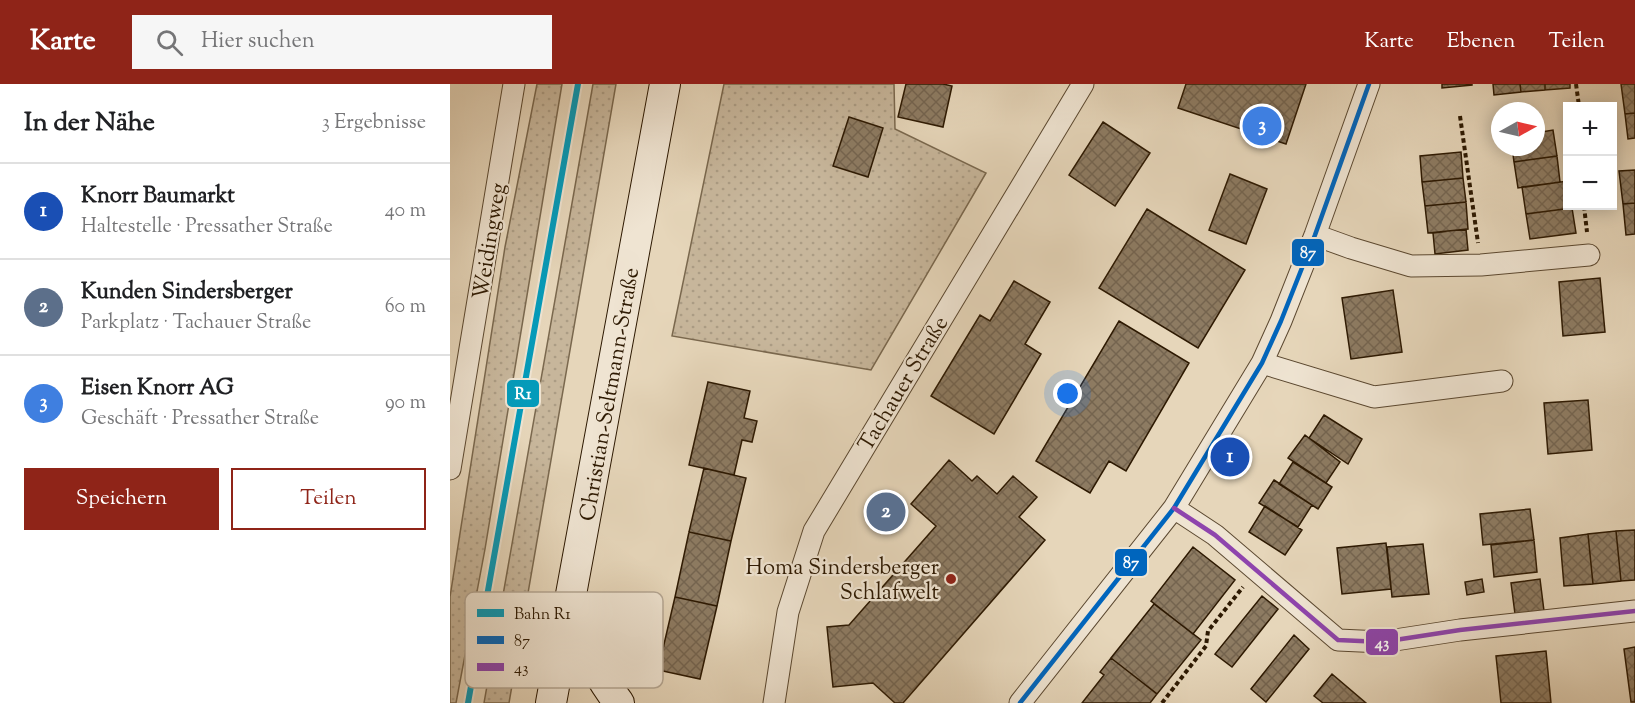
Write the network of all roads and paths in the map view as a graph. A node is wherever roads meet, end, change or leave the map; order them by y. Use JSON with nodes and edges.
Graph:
{"nodes":[{"id":1,"x":514,"y":84,"type":"edge"},
{"id":2,"x":665,"y":84,"type":"edge"},
{"id":3,"x":1083,"y":84,"type":"edge"},
{"id":4,"x":1369,"y":84,"type":"edge"},
{"id":5,"x":1576,"y":84,"type":"edge"},
{"id":6,"x":1578,"y":102,"type":"edge"},
{"id":7,"x":1460,"y":116,"type":"dead end"},
{"id":8,"x":1315,"y":235,"type":"junction"},
{"id":9,"x":1589,"y":255,"type":"dead end"},
{"id":10,"x":1481,"y":265,"type":"junction"},
{"id":11,"x":1262,"y":363,"type":"junction"},
{"id":12,"x":1502,"y":381,"type":"dead end"},
{"id":13,"x":450,"y":469,"type":"edge"},
{"id":14,"x":1174,"y":508,"type":"junction"},
{"id":15,"x":1257,"y":571,"type":"junction"},
{"id":16,"x":572,"y":592,"type":"edge"},
{"id":17,"x":1635,"y":611,"type":"edge"},
{"id":18,"x":554,"y":688,"type":"edge"},
{"id":19,"x":608,"y":688,"type":"edge"},
{"id":20,"x":551,"y":703,"type":"edge"},
{"id":21,"x":619,"y":703,"type":"edge"},
{"id":22,"x":774,"y":703,"type":"edge"},
{"id":23,"x":1020,"y":703,"type":"edge"},
{"id":24,"x":1162,"y":703,"type":"edge"}],
"edges":[{"from":1,"to":13,"type":"street","name":"Weidingweg"},
{"from":2,"to":16,"type":"main road","name":"Christian-Seltmann-Straße"},
{"from":3,"to":22,"type":"street","name":"Tachauer Straße"},
{"from":4,"to":8,"type":"street"},
{"from":5,"to":6,"type":"path"},
{"from":7,"to":10,"type":"path"},
{"from":8,"to":10,"type":"street"},
{"from":8,"to":11,"type":"street"},
{"from":9,"to":10,"type":"street"},
{"from":11,"to":12,"type":"street"},
{"from":11,"to":14,"type":"street"},
{"from":14,"to":15,"type":"street"},
{"from":14,"to":23,"type":"street"},
{"from":15,"to":17,"type":"street"},
{"from":15,"to":24,"type":"path"},
{"from":18,"to":20,"type":"main road","name":"Christian-Seltmann-Straße"},
{"from":19,"to":21,"type":"main road"}]}
